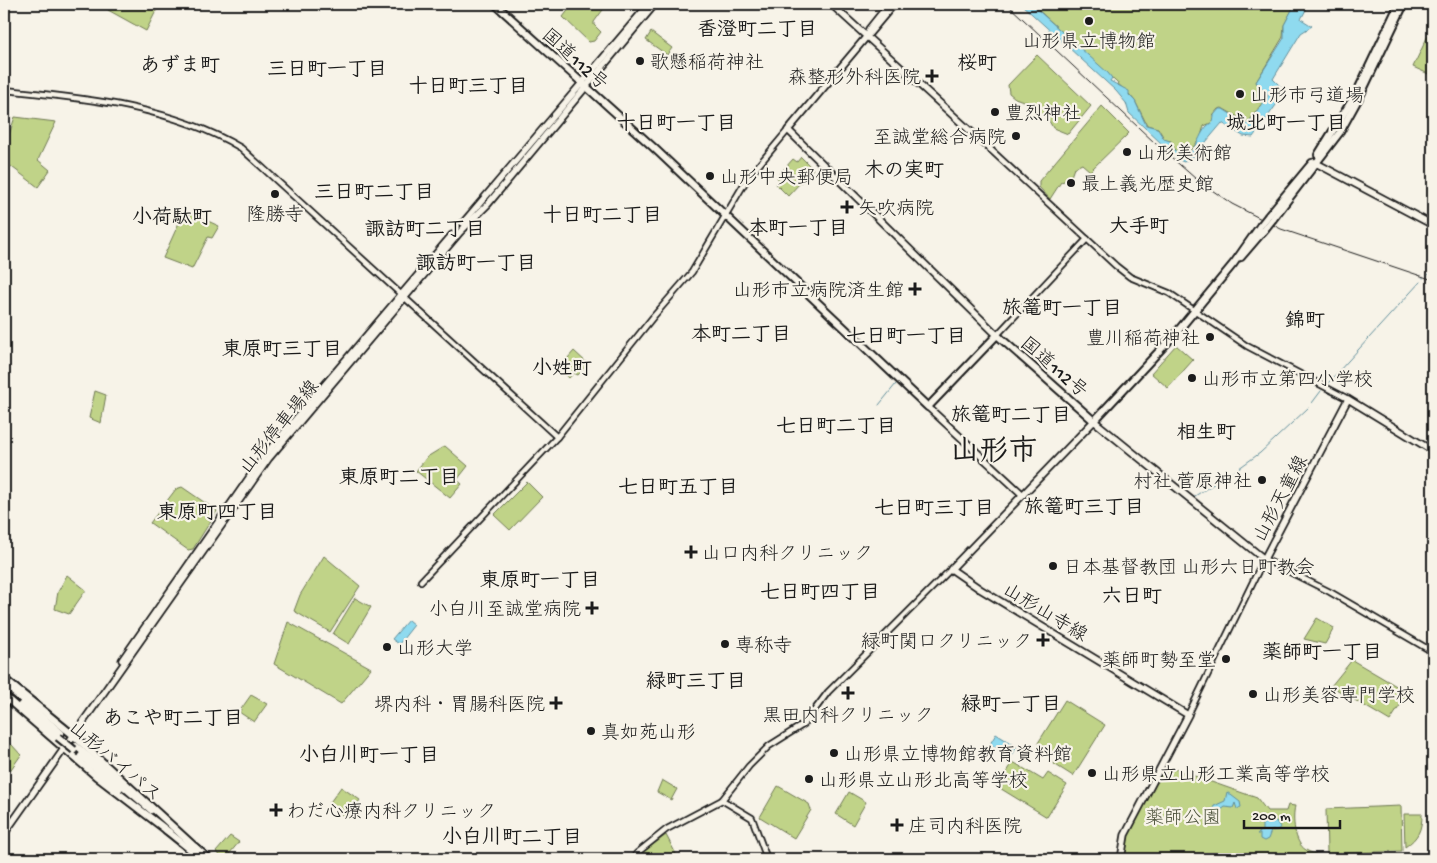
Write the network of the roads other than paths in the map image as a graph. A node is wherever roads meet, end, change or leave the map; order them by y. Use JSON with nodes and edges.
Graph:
{"nodes":[{"id":1,"x":495,"y":4,"type":"edge"},
{"id":2,"x":649,"y":4,"type":"edge"},
{"id":3,"x":655,"y":4,"type":"edge"},
{"id":4,"x":831,"y":4,"type":"edge"},
{"id":5,"x":889,"y":4,"type":"edge"},
{"id":6,"x":894,"y":4,"type":"edge"},
{"id":7,"x":1399,"y":4,"type":"edge"},
{"id":8,"x":1404,"y":4,"type":"edge"},
{"id":9,"x":867,"y":37,"type":"junction"},
{"id":10,"x":584,"y":85,"type":"junction"},
{"id":11,"x":4,"y":90,"type":"edge"},
{"id":12,"x":788,"y":130,"type":"junction"},
{"id":13,"x":990,"y":149,"type":"joint"},
{"id":14,"x":1315,"y":162,"type":"junction"},
{"id":15,"x":726,"y":217,"type":"junction"},
{"id":16,"x":1433,"y":225,"type":"edge"},
{"id":17,"x":1087,"y":239,"type":"junction"},
{"id":18,"x":404,"y":297,"type":"junction"},
{"id":19,"x":1194,"y":311,"type":"junction"},
{"id":20,"x":997,"y":334,"type":"junction"},
{"id":21,"x":1348,"y":399,"type":"junction"},
{"id":22,"x":928,"y":407,"type":"junction"},
{"id":23,"x":1094,"y":421,"type":"junction"},
{"id":24,"x":558,"y":437,"type":"junction"},
{"id":25,"x":1433,"y":451,"type":"edge"},
{"id":26,"x":1023,"y":495,"type":"junction"},
{"id":27,"x":1264,"y":559,"type":"junction"},
{"id":28,"x":951,"y":569,"type":"junction"},
{"id":29,"x":421,"y":581,"type":"dead end"},
{"id":30,"x":1433,"y":652,"type":"edge"},
{"id":31,"x":4,"y":679,"type":"edge"},
{"id":32,"x":4,"y":684,"type":"edge"},
{"id":33,"x":4,"y":691,"type":"edge"},
{"id":34,"x":4,"y":696,"type":"edge"},
{"id":35,"x":1188,"y":715,"type":"junction"},
{"id":36,"x":72,"y":734,"type":"junction"},
{"id":37,"x":59,"y":735,"type":"junction"},
{"id":38,"x":62,"y":747,"type":"junction"},
{"id":39,"x":75,"y":748,"type":"junction"},
{"id":40,"x":722,"y":800,"type":"junction"},
{"id":41,"x":4,"y":830,"type":"edge"},
{"id":42,"x":169,"y":832,"type":"junction"},
{"id":43,"x":4,"y":834,"type":"edge"},
{"id":44,"x":196,"y":849,"type":"junction"},
{"id":45,"x":202,"y":859,"type":"edge"},
{"id":46,"x":208,"y":859,"type":"edge"},
{"id":47,"x":633,"y":859,"type":"edge"},
{"id":48,"x":767,"y":859,"type":"edge"},
{"id":49,"x":1121,"y":859,"type":"edge"}],
"edges":[{"from":1,"to":10,"type":"highway","name":"国道112号"},
{"from":2,"to":10,"type":"main road","name":"山形停車場線"},
{"from":3,"to":10,"type":"main road","name":"山形停車場線"},
{"from":4,"to":9,"type":"main road"},
{"from":5,"to":9,"type":"main road"},
{"from":6,"to":9,"type":"main road"},
{"from":7,"to":14,"type":"highway","name":"国道112号"},
{"from":8,"to":14,"type":"highway","name":"国道112号"},
{"from":9,"to":12,"type":"main road"},
{"from":9,"to":13,"type":"main road"},
{"from":10,"to":15,"type":"highway","name":"国道112号"},
{"from":10,"to":18,"type":"main road","name":"山形停車場線"},
{"from":11,"to":18,"type":"street"},
{"from":12,"to":15,"type":"street"},
{"from":12,"to":20,"type":"main road"},
{"from":13,"to":17,"type":"street"},
{"from":14,"to":16,"type":"main road"},
{"from":14,"to":19,"type":"highway","name":"国道112号","bridge":true},
{"from":15,"to":22,"type":"highway","name":"国道112号"},
{"from":15,"to":24,"type":"street"},
{"from":17,"to":19,"type":"street"},
{"from":17,"to":20,"type":"street"},
{"from":18,"to":24,"type":"street"},
{"from":18,"to":36,"type":"main road","name":"山形停車場線"},
{"from":19,"to":21,"type":"street"},
{"from":19,"to":23,"type":"highway","name":"国道112号"},
{"from":20,"to":22,"type":"highway","name":"国道112号"},
{"from":20,"to":23,"type":"highway","name":"国道112号"},
{"from":21,"to":25,"type":"main road"},
{"from":21,"to":27,"type":"main road","name":"山形天童線"},
{"from":22,"to":26,"type":"main road"},
{"from":23,"to":26,"type":"main road"},
{"from":23,"to":27,"type":"main road","name":"山形天童線"},
{"from":24,"to":29,"type":"street"},
{"from":26,"to":28,"type":"main road"},
{"from":27,"to":30,"type":"street"},
{"from":27,"to":35,"type":"street"},
{"from":28,"to":35,"type":"main road","name":"山形山寺線"},
{"from":28,"to":40,"type":"street"},
{"from":31,"to":36,"type":"highway"},
{"from":32,"to":37,"type":"highway","name":"山形バイパス"},
{"from":33,"to":37,"type":"highway","name":"山形バイパス"},
{"from":34,"to":38,"type":"highway"},
{"from":35,"to":49,"type":"main road"},
{"from":36,"to":38,"type":"main road","name":"山形停車場線"},
{"from":36,"to":44,"type":"highway"},
{"from":37,"to":39,"type":"highway","name":"山形バイパス"},
{"from":38,"to":41,"type":"main road"},
{"from":38,"to":42,"type":"highway"},
{"from":38,"to":43,"type":"main road"},
{"from":39,"to":42,"type":"highway","name":"山形バイパス"},
{"from":39,"to":44,"type":"highway","name":"山形バイパス"},
{"from":40,"to":47,"type":"street"},
{"from":40,"to":48,"type":"street"},
{"from":42,"to":45,"type":"highway","name":"山形バイパス"},
{"from":44,"to":46,"type":"highway","name":"山形バイパス"}]}
